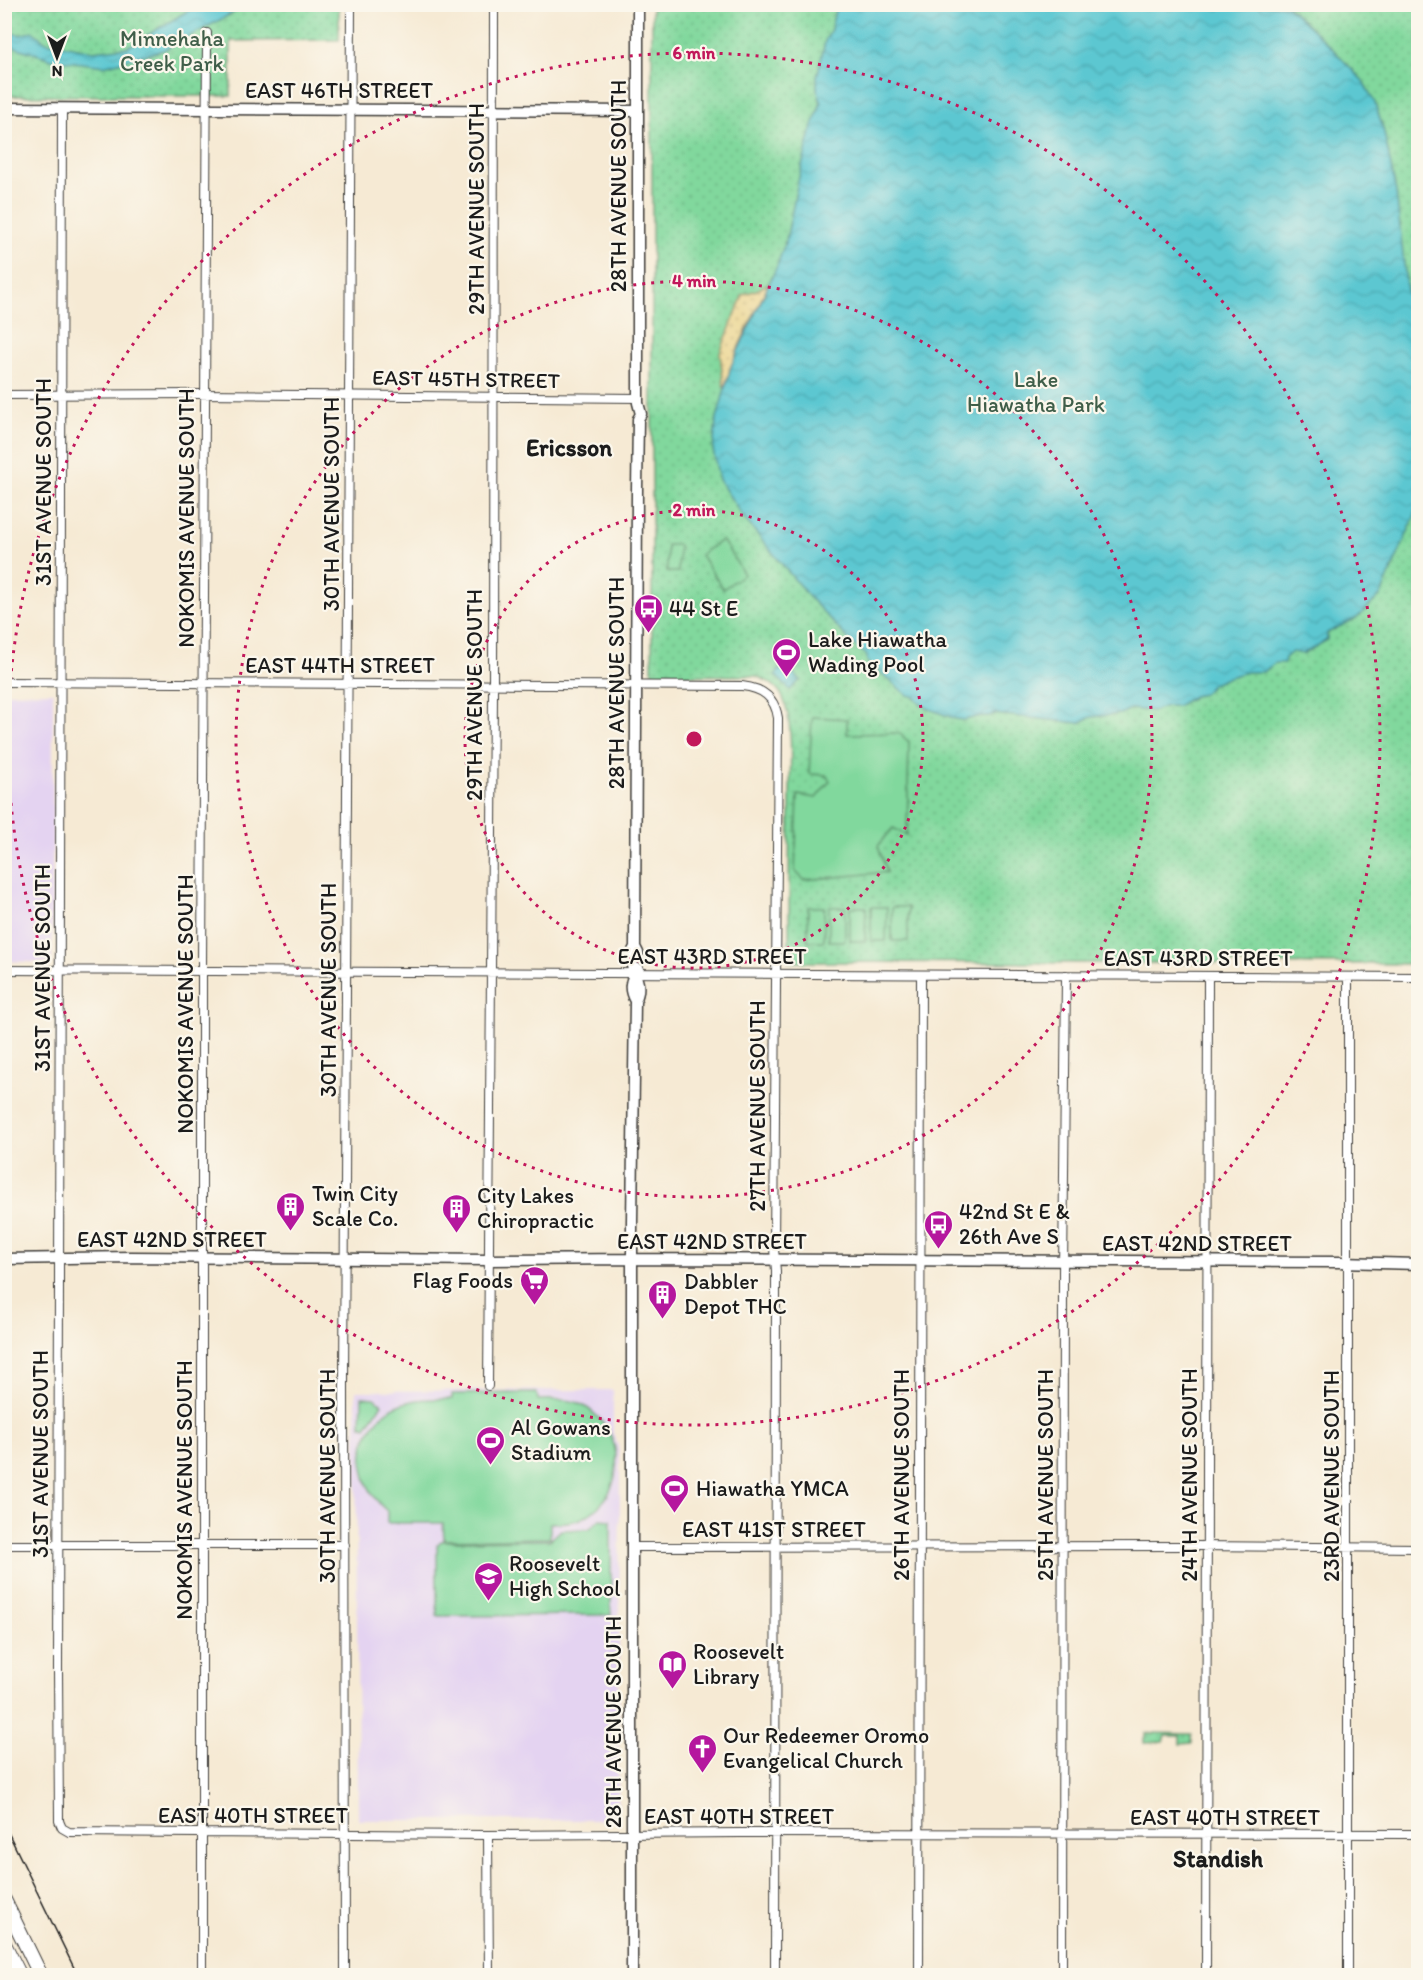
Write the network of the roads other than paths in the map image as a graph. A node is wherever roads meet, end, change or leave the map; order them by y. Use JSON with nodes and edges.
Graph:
{"nodes":[{"id":1,"x":351,"y":4,"type":"edge"},
{"id":2,"x":494,"y":4,"type":"edge"},
{"id":3,"x":638,"y":4,"type":"edge"},
{"id":4,"x":207,"y":33,"type":"dead end"},
{"id":5,"x":4,"y":108,"type":"edge"},
{"id":6,"x":62,"y":108,"type":"junction"},
{"id":7,"x":206,"y":109,"type":"junction"},
{"id":8,"x":351,"y":110,"type":"junction"},
{"id":9,"x":494,"y":110,"type":"junction"},
{"id":10,"x":638,"y":111,"type":"junction"},
{"id":11,"x":61,"y":394,"type":"junction"},
{"id":12,"x":205,"y":394,"type":"junction"},
{"id":13,"x":4,"y":395,"type":"edge"},
{"id":14,"x":350,"y":396,"type":"junction"},
{"id":15,"x":494,"y":397,"type":"junction"},
{"id":16,"x":638,"y":401,"type":"junction"},
{"id":17,"x":4,"y":682,"type":"edge"},
{"id":18,"x":61,"y":682,"type":"junction"},
{"id":19,"x":204,"y":682,"type":"junction"},
{"id":20,"x":348,"y":684,"type":"junction"},
{"id":21,"x":492,"y":685,"type":"junction"},
{"id":22,"x":636,"y":686,"type":"junction"},
{"id":23,"x":775,"y":705,"type":"joint"},
{"id":24,"x":4,"y":970,"type":"edge"},
{"id":25,"x":60,"y":970,"type":"junction"},
{"id":26,"x":202,"y":970,"type":"junction"},
{"id":27,"x":347,"y":971,"type":"junction"},
{"id":28,"x":491,"y":972,"type":"junction"},
{"id":29,"x":635,"y":974,"type":"junction"},
{"id":30,"x":775,"y":974,"type":"junction"},
{"id":31,"x":921,"y":975,"type":"junction"},
{"id":32,"x":1066,"y":975,"type":"junction"},
{"id":33,"x":1208,"y":975,"type":"junction"},
{"id":34,"x":1348,"y":977,"type":"junction"},
{"id":35,"x":1419,"y":977,"type":"edge"},
{"id":36,"x":58,"y":1258,"type":"junction"},
{"id":37,"x":202,"y":1258,"type":"junction"},
{"id":38,"x":4,"y":1259,"type":"edge"},
{"id":39,"x":345,"y":1259,"type":"junction"},
{"id":40,"x":633,"y":1259,"type":"junction"},
{"id":41,"x":489,"y":1260,"type":"junction"},
{"id":42,"x":920,"y":1260,"type":"junction"},
{"id":43,"x":775,"y":1261,"type":"junction"},
{"id":44,"x":1064,"y":1262,"type":"junction"},
{"id":45,"x":1207,"y":1262,"type":"junction"},
{"id":46,"x":1349,"y":1262,"type":"junction"},
{"id":47,"x":1419,"y":1264,"type":"edge"},
{"id":48,"x":488,"y":1386,"type":"dead end"},
{"id":49,"x":4,"y":1545,"type":"edge"},
{"id":50,"x":58,"y":1545,"type":"junction"},
{"id":51,"x":202,"y":1545,"type":"junction"},
{"id":52,"x":345,"y":1545,"type":"junction"},
{"id":53,"x":776,"y":1546,"type":"junction"},
{"id":54,"x":633,"y":1547,"type":"junction"},
{"id":55,"x":919,"y":1547,"type":"junction"},
{"id":56,"x":1062,"y":1547,"type":"junction"},
{"id":57,"x":1207,"y":1547,"type":"junction"},
{"id":58,"x":1349,"y":1547,"type":"junction"},
{"id":59,"x":1419,"y":1548,"type":"edge"},
{"id":60,"x":62,"y":1828,"type":"joint"},
{"id":61,"x":202,"y":1833,"type":"junction"},
{"id":62,"x":346,"y":1833,"type":"junction"},
{"id":63,"x":632,"y":1833,"type":"junction"},
{"id":64,"x":775,"y":1833,"type":"junction"},
{"id":65,"x":919,"y":1834,"type":"junction"},
{"id":66,"x":1348,"y":1834,"type":"junction"},
{"id":67,"x":1419,"y":1834,"type":"edge"},
{"id":68,"x":488,"y":1835,"type":"junction"},
{"id":69,"x":1062,"y":1835,"type":"junction"},
{"id":70,"x":1206,"y":1835,"type":"junction"},
{"id":71,"x":4,"y":1900,"type":"edge"},
{"id":72,"x":4,"y":1944,"type":"edge"},
{"id":73,"x":20,"y":1976,"type":"edge"},
{"id":74,"x":41,"y":1976,"type":"edge"},
{"id":75,"x":202,"y":1976,"type":"edge"},
{"id":76,"x":345,"y":1976,"type":"edge"},
{"id":77,"x":489,"y":1976,"type":"edge"},
{"id":78,"x":632,"y":1976,"type":"edge"},
{"id":79,"x":775,"y":1976,"type":"edge"},
{"id":80,"x":919,"y":1976,"type":"edge"},
{"id":81,"x":1062,"y":1976,"type":"edge"},
{"id":82,"x":1206,"y":1976,"type":"edge"},
{"id":83,"x":1348,"y":1976,"type":"edge"}],
"edges":[{"from":1,"to":8,"type":"street","name":"30TH AVENUE SOUTH"},
{"from":2,"to":9,"type":"street","name":"29TH AVENUE SOUTH"},
{"from":3,"to":10,"type":"street","name":"28TH AVENUE SOUTH"},
{"from":4,"to":7,"type":"street","name":"NOKOMIS AVENUE SOUTH"},
{"from":5,"to":6,"type":"street","name":"EAST 46TH STREET"},
{"from":6,"to":7,"type":"street","name":"EAST 46TH STREET"},
{"from":6,"to":11,"type":"street","name":"31ST AVENUE SOUTH"},
{"from":7,"to":8,"type":"street","name":"EAST 46TH STREET"},
{"from":7,"to":12,"type":"street","name":"NOKOMIS AVENUE SOUTH"},
{"from":8,"to":9,"type":"street","name":"EAST 46TH STREET"},
{"from":8,"to":14,"type":"street","name":"30TH AVENUE SOUTH"},
{"from":9,"to":10,"type":"street","name":"EAST 46TH STREET"},
{"from":9,"to":15,"type":"street","name":"29TH AVENUE SOUTH"},
{"from":10,"to":16,"type":"street","name":"28TH AVENUE SOUTH"},
{"from":11,"to":12,"type":"street","name":"EAST 45TH STREET"},
{"from":11,"to":13,"type":"street","name":"EAST 45TH STREET"},
{"from":11,"to":18,"type":"street","name":"31ST AVENUE SOUTH"},
{"from":12,"to":14,"type":"street","name":"EAST 45TH STREET"},
{"from":12,"to":19,"type":"street","name":"NOKOMIS AVENUE SOUTH"},
{"from":14,"to":15,"type":"street","name":"EAST 45TH STREET"},
{"from":14,"to":20,"type":"street","name":"30TH AVENUE SOUTH"},
{"from":15,"to":16,"type":"street","name":"EAST 45TH STREET"},
{"from":15,"to":21,"type":"street","name":"29TH AVENUE SOUTH"},
{"from":16,"to":22,"type":"street","name":"28TH AVENUE SOUTH"},
{"from":17,"to":18,"type":"street","name":"EAST 44TH STREET"},
{"from":18,"to":19,"type":"street","name":"EAST 44TH STREET"},
{"from":18,"to":25,"type":"street","name":"31ST AVENUE SOUTH"},
{"from":19,"to":20,"type":"street","name":"EAST 44TH STREET"},
{"from":19,"to":26,"type":"street","name":"NOKOMIS AVENUE SOUTH"},
{"from":20,"to":21,"type":"street","name":"EAST 44TH STREET"},
{"from":20,"to":27,"type":"street","name":"30TH AVENUE SOUTH"},
{"from":21,"to":22,"type":"street","name":"EAST 44TH STREET"},
{"from":21,"to":28,"type":"street","name":"29TH AVENUE SOUTH"},
{"from":22,"to":23,"type":"street","name":"EAST 44TH STREET"},
{"from":22,"to":29,"type":"street","name":"28TH AVENUE SOUTH"},
{"from":23,"to":30,"type":"street","name":"27TH AVENUE SOUTH"},
{"from":24,"to":25,"type":"street","name":"EAST 43RD STREET"},
{"from":25,"to":26,"type":"street","name":"EAST 43RD STREET"},
{"from":25,"to":36,"type":"street","name":"31ST AVENUE SOUTH"},
{"from":26,"to":27,"type":"street","name":"EAST 43RD STREET"},
{"from":26,"to":37,"type":"street","name":"NOKOMIS AVENUE SOUTH"},
{"from":27,"to":28,"type":"street","name":"EAST 43RD STREET"},
{"from":27,"to":39,"type":"street","name":"30TH AVENUE SOUTH"},
{"from":28,"to":29,"type":"street","name":"EAST 43RD STREET"},
{"from":28,"to":41,"type":"street","name":"29TH AVENUE SOUTH"},
{"from":29,"to":30,"type":"street","name":"EAST 43RD STREET"},
{"from":29,"to":40,"type":"street","name":"28TH AVENUE SOUTH"},
{"from":30,"to":31,"type":"street","name":"EAST 43RD STREET"},
{"from":30,"to":43,"type":"street","name":"27TH AVENUE SOUTH"},
{"from":31,"to":32,"type":"street","name":"EAST 43RD STREET"},
{"from":31,"to":42,"type":"street","name":"26TH AVENUE SOUTH"},
{"from":32,"to":33,"type":"street","name":"EAST 43RD STREET"},
{"from":32,"to":44,"type":"street","name":"25TH AVENUE SOUTH"},
{"from":33,"to":34,"type":"street","name":"EAST 43RD STREET"},
{"from":33,"to":45,"type":"street","name":"24TH AVENUE SOUTH"},
{"from":34,"to":35,"type":"street","name":"EAST 43RD STREET"},
{"from":34,"to":46,"type":"street","name":"23RD AVENUE SOUTH"},
{"from":36,"to":37,"type":"street","name":"EAST 42ND STREET"},
{"from":36,"to":38,"type":"street","name":"EAST 42ND STREET"},
{"from":36,"to":50,"type":"street","name":"31ST AVENUE SOUTH"},
{"from":37,"to":39,"type":"street","name":"EAST 42ND STREET"},
{"from":37,"to":51,"type":"street","name":"NOKOMIS AVENUE SOUTH"},
{"from":39,"to":41,"type":"street","name":"EAST 42ND STREET"},
{"from":39,"to":52,"type":"street","name":"30TH AVENUE SOUTH"},
{"from":40,"to":41,"type":"street","name":"EAST 42ND STREET"},
{"from":40,"to":43,"type":"street","name":"EAST 42ND STREET"},
{"from":40,"to":54,"type":"street","name":"28TH AVENUE SOUTH"},
{"from":41,"to":48,"type":"street","name":"29TH AVENUE SOUTH"},
{"from":42,"to":43,"type":"street","name":"EAST 42ND STREET"},
{"from":42,"to":44,"type":"street","name":"EAST 42ND STREET"},
{"from":42,"to":55,"type":"street","name":"26TH AVENUE SOUTH"},
{"from":43,"to":53,"type":"street","name":"27TH AVENUE SOUTH"},
{"from":44,"to":45,"type":"street","name":"EAST 42ND STREET"},
{"from":44,"to":56,"type":"street","name":"25TH AVENUE SOUTH"},
{"from":45,"to":46,"type":"street","name":"EAST 42ND STREET"},
{"from":45,"to":57,"type":"street","name":"24TH AVENUE SOUTH"},
{"from":46,"to":47,"type":"street","name":"EAST 42ND STREET"},
{"from":46,"to":58,"type":"street","name":"23RD AVENUE SOUTH"},
{"from":49,"to":50,"type":"street"},
{"from":50,"to":51,"type":"street"},
{"from":50,"to":60,"type":"street","name":"31ST AVENUE SOUTH"},
{"from":51,"to":52,"type":"street"},
{"from":51,"to":61,"type":"street","name":"NOKOMIS AVENUE SOUTH"},
{"from":52,"to":62,"type":"street","name":"30TH AVENUE SOUTH"},
{"from":53,"to":54,"type":"street","name":"EAST 41ST STREET"},
{"from":53,"to":55,"type":"street","name":"EAST 41ST STREET"},
{"from":53,"to":64,"type":"street","name":"27TH AVENUE SOUTH"},
{"from":54,"to":63,"type":"street","name":"28TH AVENUE SOUTH"},
{"from":55,"to":56,"type":"street","name":"EAST 41ST STREET"},
{"from":55,"to":65,"type":"street","name":"26TH AVENUE SOUTH"},
{"from":56,"to":57,"type":"street","name":"EAST 41ST STREET"},
{"from":56,"to":69,"type":"street","name":"25TH AVENUE SOUTH"},
{"from":57,"to":58,"type":"street","name":"EAST 41ST STREET"},
{"from":57,"to":70,"type":"street","name":"24TH AVENUE SOUTH"},
{"from":58,"to":59,"type":"street","name":"EAST 41ST STREET"},
{"from":58,"to":66,"type":"street","name":"23RD AVENUE SOUTH"},
{"from":60,"to":61,"type":"street","name":"EAST 40TH STREET"},
{"from":61,"to":62,"type":"street","name":"EAST 40TH STREET"},
{"from":61,"to":75,"type":"street","name":"NOKOMIS AVENUE SOUTH"},
{"from":62,"to":68,"type":"street","name":"EAST 40TH STREET"},
{"from":62,"to":76,"type":"street","name":"30TH AVENUE SOUTH"},
{"from":63,"to":64,"type":"street","name":"EAST 40TH STREET"},
{"from":63,"to":68,"type":"street","name":"EAST 40TH STREET"},
{"from":63,"to":78,"type":"street","name":"28TH AVENUE SOUTH"},
{"from":64,"to":65,"type":"street","name":"EAST 40TH STREET"},
{"from":64,"to":79,"type":"street","name":"27TH AVENUE SOUTH"},
{"from":65,"to":69,"type":"street","name":"EAST 40TH STREET"},
{"from":65,"to":80,"type":"street","name":"26TH AVENUE SOUTH"},
{"from":66,"to":67,"type":"street","name":"EAST 40TH STREET"},
{"from":66,"to":70,"type":"street","name":"EAST 40TH STREET"},
{"from":66,"to":83,"type":"street","name":"23RD AVENUE SOUTH"},
{"from":68,"to":77,"type":"street"},
{"from":69,"to":70,"type":"street","name":"EAST 40TH STREET"},
{"from":69,"to":81,"type":"street","name":"25TH AVENUE SOUTH"},
{"from":70,"to":82,"type":"street","name":"24TH AVENUE SOUTH"},
{"from":71,"to":74,"type":"highway"},
{"from":72,"to":73,"type":"highway"}]}
